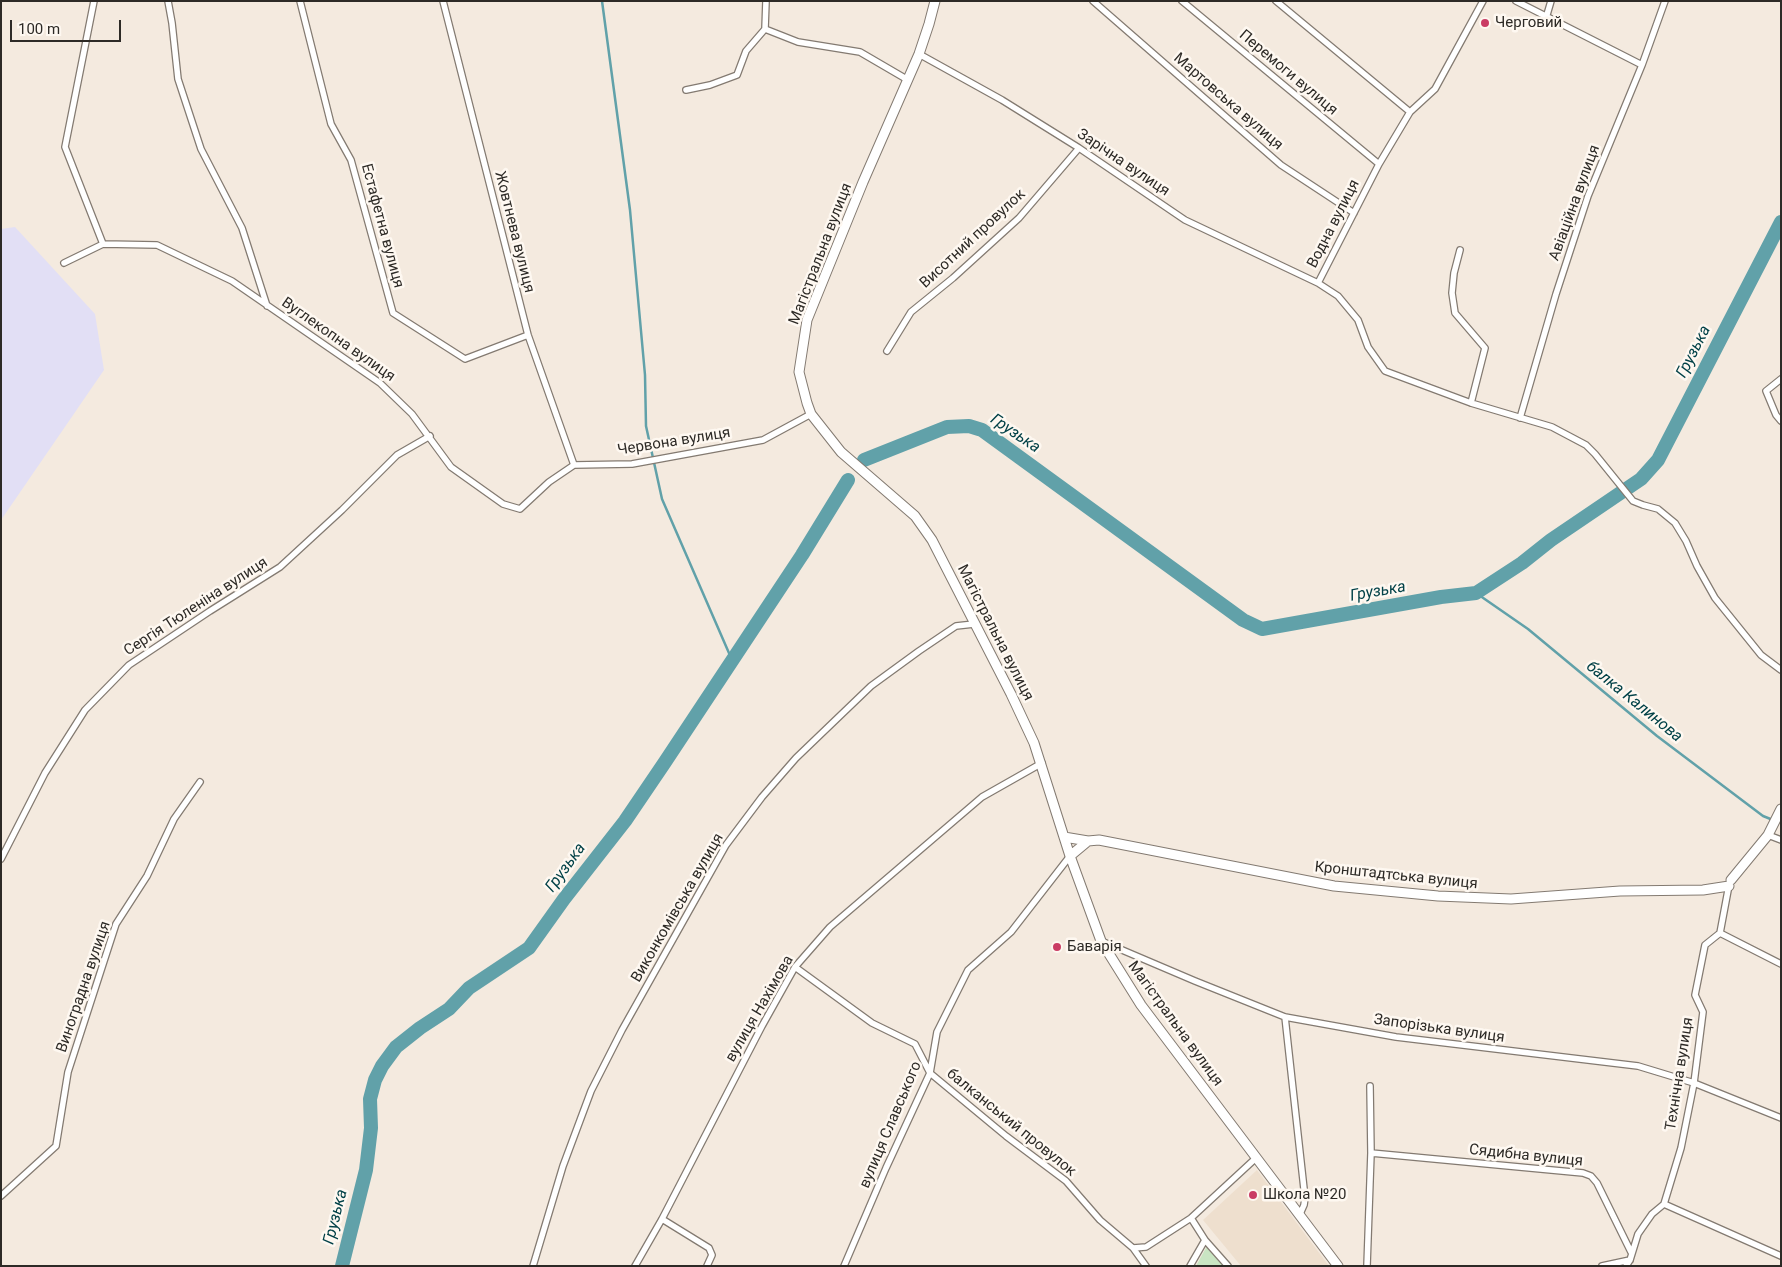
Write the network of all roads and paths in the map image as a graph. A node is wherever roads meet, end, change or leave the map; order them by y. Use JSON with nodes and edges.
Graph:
{"nodes":[{"id":1,"x":94,"y":1,"type":"edge"},
{"id":2,"x":168,"y":1,"type":"edge"},
{"id":3,"x":300,"y":1,"type":"edge"},
{"id":4,"x":443,"y":1,"type":"edge"},
{"id":5,"x":766,"y":1,"type":"edge"},
{"id":6,"x":935,"y":1,"type":"edge"},
{"id":7,"x":1093,"y":1,"type":"edge"},
{"id":8,"x":1182,"y":1,"type":"edge"},
{"id":9,"x":1276,"y":1,"type":"edge"},
{"id":10,"x":1483,"y":1,"type":"edge"},
{"id":11,"x":1516,"y":1,"type":"edge"},
{"id":12,"x":1551,"y":1,"type":"edge"},
{"id":13,"x":1665,"y":1,"type":"edge"},
{"id":14,"x":1546,"y":18,"type":"junction"},
{"id":15,"x":765,"y":29,"type":"junction"},
{"id":16,"x":919,"y":54,"type":"junction"},
{"id":17,"x":1642,"y":64,"type":"junction"},
{"id":18,"x":908,"y":80,"type":"junction"},
{"id":19,"x":686,"y":90,"type":"dead end"},
{"id":20,"x":1410,"y":112,"type":"junction"},
{"id":21,"x":1080,"y":148,"type":"junction"},
{"id":22,"x":1379,"y":164,"type":"junction"},
{"id":23,"x":1354,"y":212,"type":"junction"},
{"id":24,"x":103,"y":244,"type":"junction"},
{"id":25,"x":1460,"y":250,"type":"dead end"},
{"id":26,"x":64,"y":262,"type":"dead end"},
{"id":27,"x":1318,"y":283,"type":"junction"},
{"id":28,"x":267,"y":306,"type":"junction"},
{"id":29,"x":528,"y":335,"type":"junction"},
{"id":30,"x":887,"y":351,"type":"dead end"},
{"id":31,"x":1781,"y":379,"type":"edge"},
{"id":32,"x":1471,"y":403,"type":"junction"},
{"id":33,"x":811,"y":414,"type":"junction"},
{"id":34,"x":1520,"y":418,"type":"junction"},
{"id":35,"x":1781,"y":421,"type":"edge"},
{"id":36,"x":430,"y":436,"type":"junction"},
{"id":37,"x":574,"y":465,"type":"junction"},
{"id":38,"x":974,"y":624,"type":"junction"},
{"id":39,"x":1781,"y":670,"type":"edge"},
{"id":40,"x":1042,"y":763,"type":"junction"},
{"id":41,"x":200,"y":782,"type":"dead end"},
{"id":42,"x":1781,"y":809,"type":"edge"},
{"id":43,"x":1768,"y":835,"type":"junction"},
{"id":44,"x":1064,"y":837,"type":"junction"},
{"id":45,"x":1781,"y":840,"type":"edge"},
{"id":46,"x":1088,"y":841,"type":"junction"},
{"id":47,"x":1070,"y":856,"type":"junction"},
{"id":48,"x":1,"y":859,"type":"edge"},
{"id":49,"x":1730,"y":883,"type":"junction"},
{"id":50,"x":1720,"y":933,"type":"junction"},
{"id":51,"x":1101,"y":941,"type":"junction"},
{"id":52,"x":1781,"y":964,"type":"edge"},
{"id":53,"x":795,"y":968,"type":"junction"},
{"id":54,"x":1285,"y":1017,"type":"junction"},
{"id":55,"x":930,"y":1073,"type":"junction"},
{"id":56,"x":1694,"y":1083,"type":"junction"},
{"id":57,"x":1370,"y":1086,"type":"dead end"},
{"id":58,"x":1781,"y":1118,"type":"edge"},
{"id":59,"x":1371,"y":1154,"type":"junction"},
{"id":60,"x":1256,"y":1158,"type":"junction"},
{"id":61,"x":1,"y":1196,"type":"edge"},
{"id":62,"x":1664,"y":1204,"type":"junction"},
{"id":63,"x":1300,"y":1214,"type":"junction"},
{"id":64,"x":1191,"y":1218,"type":"junction"},
{"id":65,"x":662,"y":1220,"type":"junction"},
{"id":66,"x":1206,"y":1240,"type":"junction"},
{"id":67,"x":1133,"y":1248,"type":"junction"},
{"id":68,"x":1632,"y":1252,"type":"junction"},
{"id":69,"x":1781,"y":1256,"type":"edge"},
{"id":70,"x":1630,"y":1260,"type":"junction"},
{"id":71,"x":532,"y":1266,"type":"edge"},
{"id":72,"x":635,"y":1266,"type":"edge"},
{"id":73,"x":706,"y":1266,"type":"edge"},
{"id":74,"x":844,"y":1266,"type":"edge"},
{"id":75,"x":1146,"y":1266,"type":"edge"},
{"id":76,"x":1190,"y":1266,"type":"edge"},
{"id":77,"x":1228,"y":1266,"type":"edge"},
{"id":78,"x":1338,"y":1266,"type":"edge"},
{"id":79,"x":1367,"y":1266,"type":"edge"},
{"id":80,"x":1602,"y":1266,"type":"edge"},
{"id":81,"x":1626,"y":1266,"type":"edge"}],
"edges":[{"from":1,"to":24,"type":"street"},
{"from":2,"to":28,"type":"street","name":"Вуглекопна вулиця"},
{"from":3,"to":29,"type":"street","name":"Естафетна вулиця"},
{"from":4,"to":29,"type":"street","name":"Жовтнева вулиця"},
{"from":5,"to":15,"type":"street"},
{"from":6,"to":16,"type":"main road","name":"Магістральна вулиця"},
{"from":7,"to":23,"type":"street","name":"Мартовська вулиця"},
{"from":8,"to":22,"type":"street","name":"Перемоги вулиця"},
{"from":9,"to":20,"type":"street"},
{"from":10,"to":20,"type":"street","name":"Водна вулиця"},
{"from":11,"to":14,"type":"street"},
{"from":12,"to":14,"type":"street"},
{"from":13,"to":17,"type":"street","name":"Авіаційна вулиця"},
{"from":14,"to":17,"type":"street"},
{"from":15,"to":18,"type":"street"},
{"from":15,"to":19,"type":"street"},
{"from":16,"to":18,"type":"main road","name":"Магістральна вулиця"},
{"from":16,"to":21,"type":"street","name":"Зарічна вулиця"},
{"from":17,"to":34,"type":"street","name":"Авіаційна вулиця"},
{"from":18,"to":33,"type":"main road","name":"Магістральна вулиця"},
{"from":20,"to":22,"type":"street","name":"Водна вулиця"},
{"from":21,"to":27,"type":"street","name":"Зарічна вулиця"},
{"from":21,"to":30,"type":"street","name":"Висотний провулок"},
{"from":22,"to":23,"type":"street","name":"Водна вулиця"},
{"from":23,"to":27,"type":"street","name":"Водна вулиця"},
{"from":24,"to":26,"type":"street"},
{"from":24,"to":28,"type":"street"},
{"from":25,"to":32,"type":"street"},
{"from":27,"to":32,"type":"street","name":"Водна вулиця"},
{"from":28,"to":36,"type":"street","name":"Вуглекопна вулиця"},
{"from":29,"to":37,"type":"street","name":"Жовтнева вулиця"},
{"from":31,"to":35,"type":"street"},
{"from":32,"to":34,"type":"street","name":"Водна вулиця"},
{"from":33,"to":37,"type":"street","name":"Червона вулиця"},
{"from":33,"to":38,"type":"main road","name":"Магістральна вулиця"},
{"from":34,"to":39,"type":"street","name":"Водна вулиця"},
{"from":36,"to":37,"type":"street","name":"Вуглекопна вулиця"},
{"from":36,"to":48,"type":"street","name":"Сергія Тюленіна вулиця"},
{"from":38,"to":40,"type":"main road","name":"Магістральна вулиця"},
{"from":38,"to":71,"type":"street","name":"Виконкомівська вулиця"},
{"from":40,"to":44,"type":"main road","name":"Магістральна вулиця"},
{"from":40,"to":53,"type":"street","name":"вулиця Нахімова"},
{"from":41,"to":61,"type":"street","name":"Виноградна вулиця"},
{"from":42,"to":43,"type":"main road"},
{"from":43,"to":45,"type":"street"},
{"from":43,"to":49,"type":"main road"},
{"from":44,"to":46,"type":"main road","name":"Кронштадтська вулиця"},
{"from":44,"to":47,"type":"main road","name":"Магістральна вулиця"},
{"from":46,"to":47,"type":"main road"},
{"from":46,"to":49,"type":"main road","name":"Кронштадтська вулиця"},
{"from":47,"to":51,"type":"main road","name":"Магістральна вулиця"},
{"from":47,"to":55,"type":"street","name":"вулиця Славського"},
{"from":49,"to":50,"type":"street"},
{"from":50,"to":52,"type":"street"},
{"from":50,"to":56,"type":"street","name":"Технічна вулиця"},
{"from":51,"to":54,"type":"street","name":"Запорізька вулиця"},
{"from":51,"to":60,"type":"main road","name":"Магістральна вулиця"},
{"from":53,"to":55,"type":"street","name":"балканський провулок"},
{"from":53,"to":65,"type":"street","name":"вулиця Нахімова"},
{"from":54,"to":56,"type":"street","name":"Запорізька вулиця"},
{"from":54,"to":63,"type":"street"},
{"from":55,"to":67,"type":"street","name":"балканський провулок"},
{"from":55,"to":74,"type":"street","name":"вулиця Славського"},
{"from":56,"to":58,"type":"street","name":"Запорізька вулиця"},
{"from":56,"to":62,"type":"street","name":"Технічна вулиця"},
{"from":57,"to":59,"type":"street"},
{"from":59,"to":68,"type":"street","name":"Сядибна вулиця"},
{"from":59,"to":79,"type":"street"},
{"from":60,"to":63,"type":"main road","name":"Магістральна вулиця"},
{"from":60,"to":64,"type":"street"},
{"from":62,"to":68,"type":"street","name":"Технічна вулиця"},
{"from":62,"to":69,"type":"street"},
{"from":63,"to":78,"type":"main road","name":"Магістральна вулиця"},
{"from":64,"to":66,"type":"street"},
{"from":64,"to":67,"type":"street"},
{"from":65,"to":72,"type":"street","name":"вулиця Нахімова"},
{"from":65,"to":73,"type":"street"},
{"from":66,"to":76,"type":"street"},
{"from":66,"to":77,"type":"street"},
{"from":67,"to":75,"type":"street","name":"балканський провулок"},
{"from":68,"to":70,"type":"street","name":"Технічна вулиця"},
{"from":70,"to":80,"type":"street"},
{"from":70,"to":81,"type":"street","name":"Технічна вулиця"}]}
